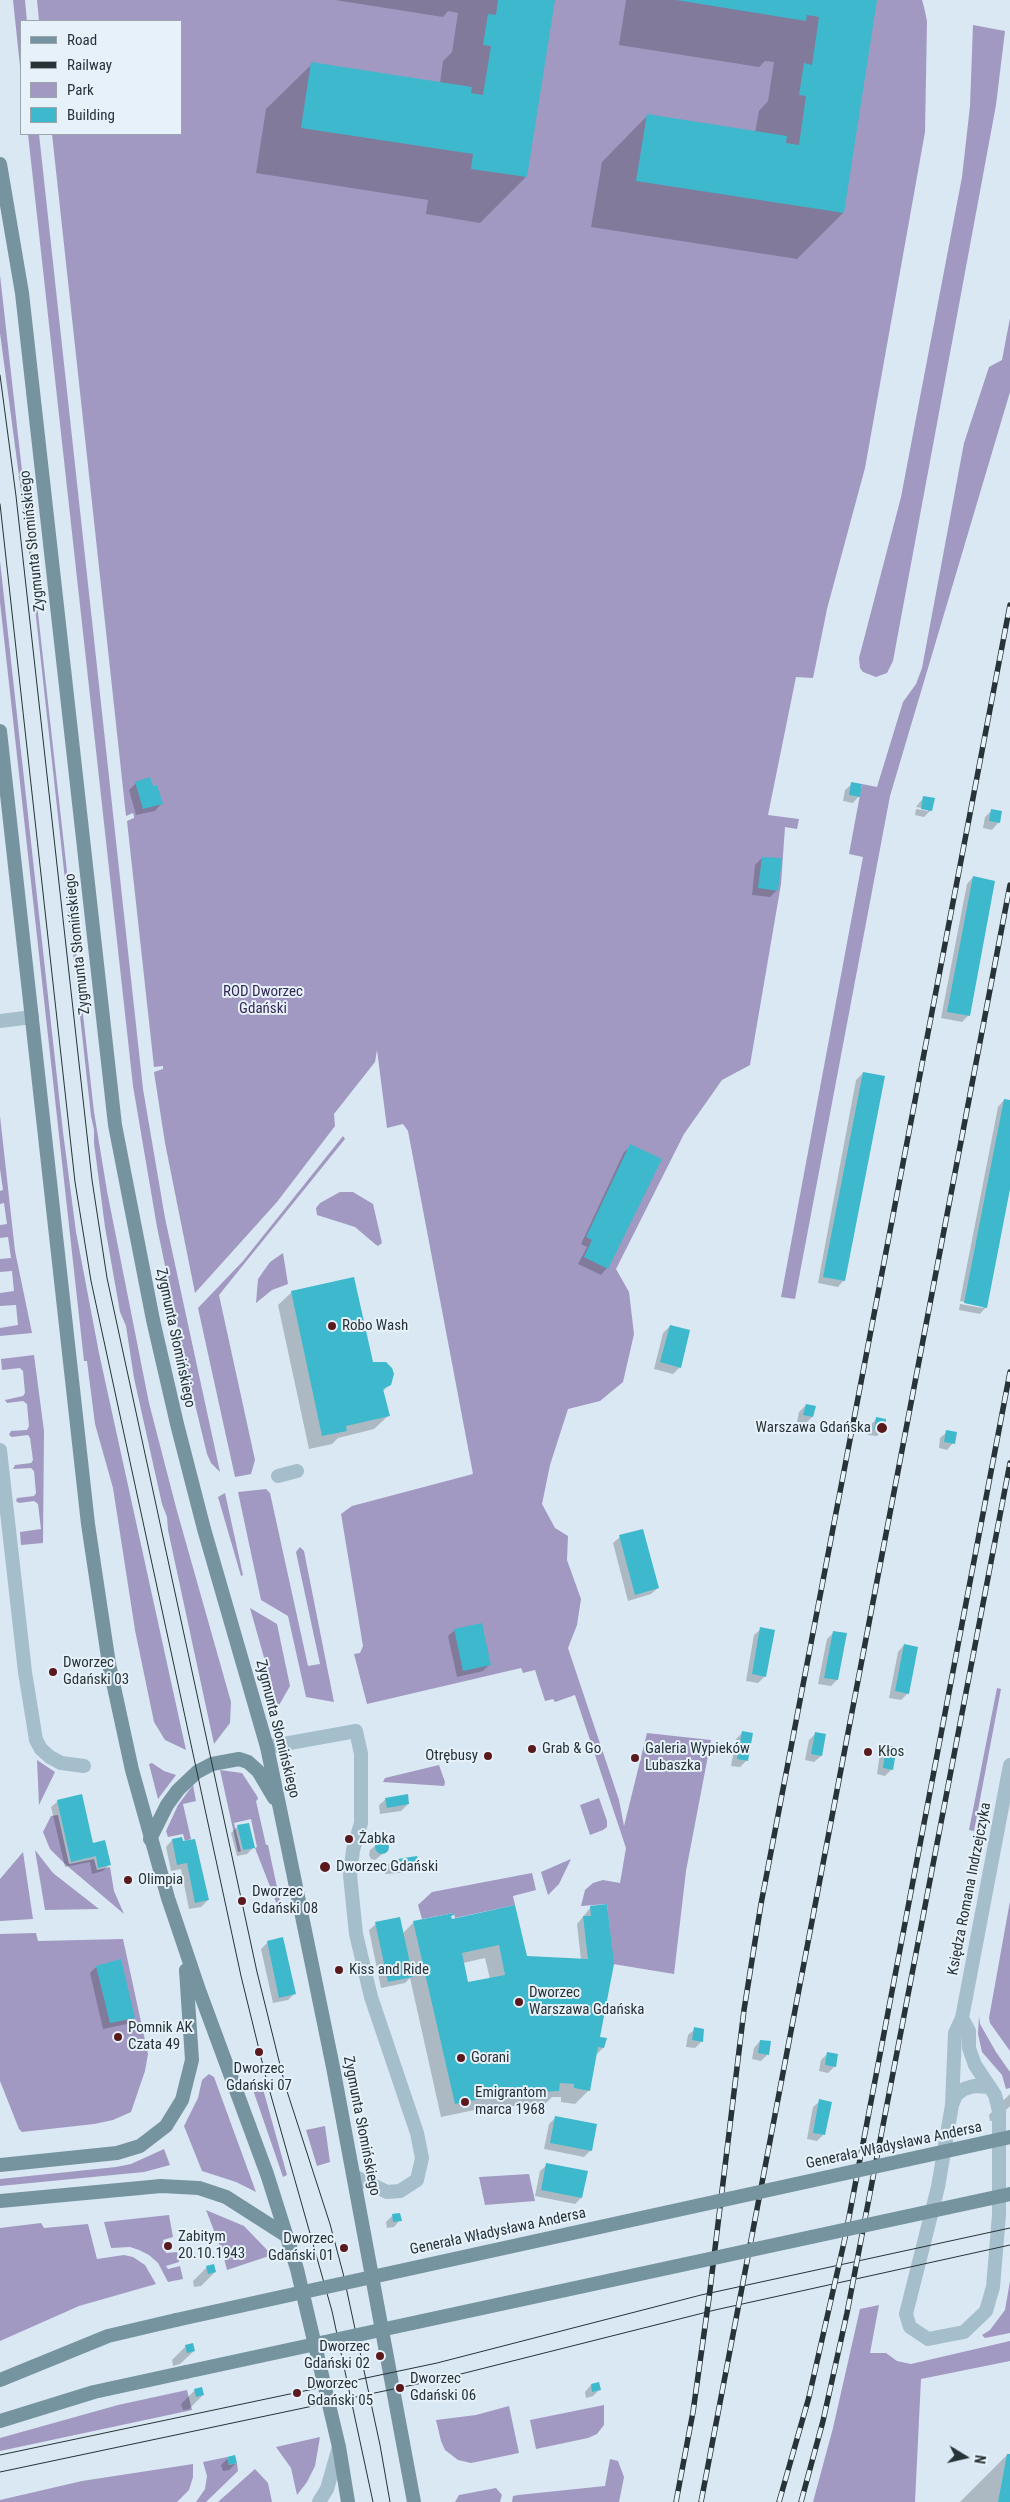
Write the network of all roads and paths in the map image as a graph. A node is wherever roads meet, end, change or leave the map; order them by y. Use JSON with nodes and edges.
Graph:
{"nodes":[{"id":1,"x":0,"y":164,"type":"edge"},
{"id":2,"x":0,"y":731,"type":"edge"},
{"id":3,"x":32,"y":1017,"type":"junction"},
{"id":4,"x":0,"y":1021,"type":"edge"},
{"id":5,"x":0,"y":1450,"type":"edge"},
{"id":6,"x":297,"y":1471,"type":"dead end"},
{"id":7,"x":278,"y":1476,"type":"dead end"},
{"id":8,"x":266,"y":1747,"type":"junction"},
{"id":9,"x":1010,"y":1765,"type":"edge"},
{"id":10,"x":84,"y":1766,"type":"dead end"},
{"id":11,"x":280,"y":1809,"type":"junction"},
{"id":12,"x":150,"y":1839,"type":"junction"},
{"id":13,"x":185,"y":1950,"type":"junction"},
{"id":14,"x":962,"y":2018,"type":"junction"},
{"id":15,"x":990,"y":2087,"type":"junction"},
{"id":16,"x":952,"y":2106,"type":"junction"},
{"id":17,"x":1010,"y":2138,"type":"edge"},
{"id":18,"x":0,"y":2165,"type":"edge"},
{"id":19,"x":354,"y":2176,"type":"junction"},
{"id":20,"x":1010,"y":2194,"type":"edge"},
{"id":21,"x":0,"y":2201,"type":"edge"},
{"id":22,"x":287,"y":2236,"type":"junction"},
{"id":23,"x":0,"y":2380,"type":"edge"},
{"id":24,"x":0,"y":2421,"type":"edge"},
{"id":25,"x":339,"y":2447,"type":"junction"},
{"id":26,"x":319,"y":2502,"type":"edge"},
{"id":27,"x":348,"y":2502,"type":"edge"},
{"id":28,"x":414,"y":2502,"type":"edge"}],
"edges":[{"from":1,"to":8,"type":"main road","name":"Zygmunta Słomińskiego"},
{"from":2,"to":3,"type":"main road"},
{"from":3,"to":4,"type":"lane"},
{"from":3,"to":12,"type":"main road"},
{"from":5,"to":10,"type":"lane"},
{"from":6,"to":7,"type":"lane"},
{"from":8,"to":11,"type":"main road","name":"Zygmunta Słomińskiego"},
{"from":8,"to":19,"type":"lane"},
{"from":9,"to":14,"type":"lane","name":"Księdza Romana Indrzejczyka"},
{"from":11,"to":12,"type":"main road"},
{"from":11,"to":19,"type":"main road","name":"Zygmunta Słomińskiego"},
{"from":12,"to":13,"type":"main road"},
{"from":13,"to":18,"type":"main road"},
{"from":13,"to":22,"type":"main road"},
{"from":14,"to":15,"type":"lane","name":"Księdza Romana Indrzejczyka"},
{"from":14,"to":16,"type":"lane","name":"Księdza Romana Indrzejczyka"},
{"from":15,"to":16,"type":"lane"},
{"from":15,"to":16,"type":"lane","name":"Księdza Romana Indrzejczyka"},
{"from":17,"to":23,"type":"main road","name":"Generała Władysława Andersa","bridge":true},
{"from":19,"to":28,"type":"main road","name":"Zygmunta Słomińskiego"},
{"from":20,"to":24,"type":"main road","bridge":true},
{"from":21,"to":22,"type":"main road"},
{"from":22,"to":25,"type":"main road"},
{"from":25,"to":26,"type":"lane"},
{"from":25,"to":27,"type":"main road"}]}
